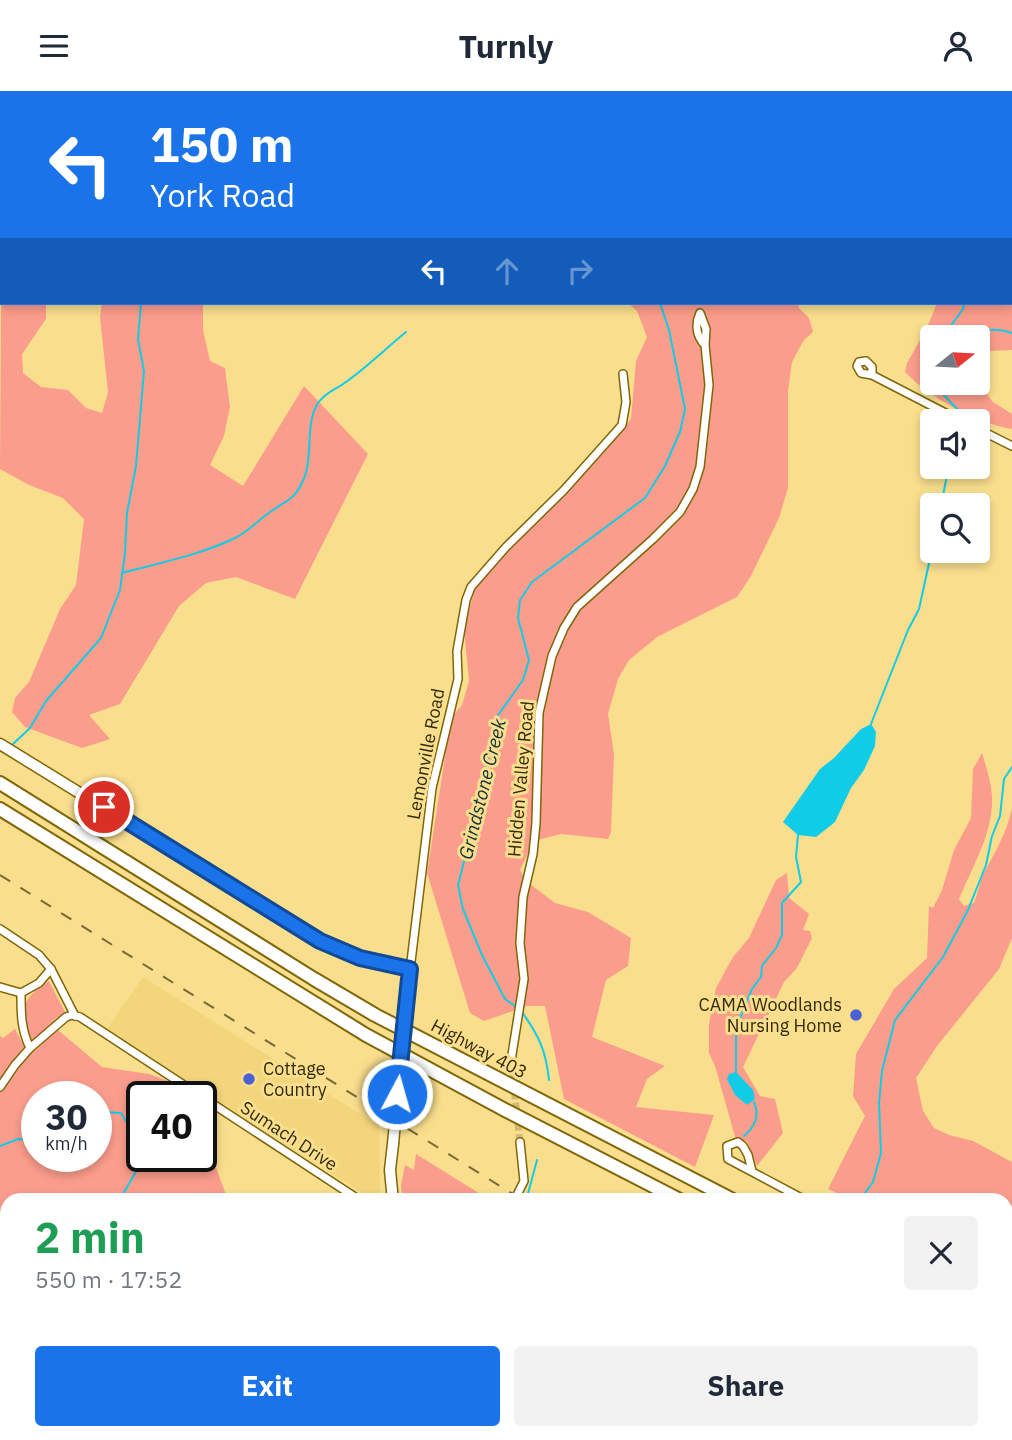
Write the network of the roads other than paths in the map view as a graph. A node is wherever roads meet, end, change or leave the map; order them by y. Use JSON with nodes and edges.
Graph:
{"nodes":[{"id":1,"x":705,"y":345,"type":"dead end"},
{"id":2,"x":623,"y":374,"type":"dead end"},
{"id":3,"x":872,"y":375,"type":"dead end"},
{"id":4,"x":937,"y":409,"type":"edge"},
{"id":5,"x":990,"y":435,"type":"edge"},
{"id":6,"x":1012,"y":446,"type":"edge"},
{"id":7,"x":0,"y":744,"type":"edge"},
{"id":8,"x":0,"y":783,"type":"edge"},
{"id":9,"x":0,"y":809,"type":"edge"},
{"id":10,"x":0,"y":929,"type":"edge"},
{"id":11,"x":51,"y":969,"type":"junction"},
{"id":12,"x":410,"y":969,"type":"junction"},
{"id":13,"x":0,"y":987,"type":"edge"},
{"id":14,"x":21,"y":993,"type":"junction"},
{"id":15,"x":78,"y":1017,"type":"junction"},
{"id":16,"x":30,"y":1048,"type":"junction"},
{"id":17,"x":511,"y":1061,"type":"tunnel mouth"},
{"id":18,"x":0,"y":1087,"type":"edge"},
{"id":19,"x":520,"y":1142,"type":"tunnel mouth"},
{"id":20,"x":662,"y":1164,"type":"junction"},
{"id":21,"x":752,"y":1171,"type":"dead end"},
{"id":22,"x":349,"y":1193,"type":"edge"},
{"id":23,"x":392,"y":1193,"type":"edge"},
{"id":24,"x":518,"y":1193,"type":"edge"},
{"id":25,"x":666,"y":1193,"type":"edge"},
{"id":26,"x":719,"y":1193,"type":"edge"},
{"id":27,"x":729,"y":1193,"type":"edge"},
{"id":28,"x":792,"y":1193,"type":"edge"}],
"edges":[{"from":1,"to":17,"type":"street","name":"Hidden Valley Road"},
{"from":2,"to":12,"type":"street","name":"Lemonville Road"},
{"from":3,"to":4,"type":"street"},
{"from":5,"to":6,"type":"street"},
{"from":7,"to":12,"type":"street"},
{"from":8,"to":20,"type":"highway","name":"Highway 403"},
{"from":9,"to":25,"type":"highway"},
{"from":10,"to":11,"type":"street"},
{"from":11,"to":14,"type":"street"},
{"from":11,"to":15,"type":"street"},
{"from":12,"to":23,"type":"street","name":"Lemonville Road","bridge":true},
{"from":13,"to":14,"type":"street"},
{"from":14,"to":16,"type":"street"},
{"from":15,"to":16,"type":"street"},
{"from":15,"to":22,"type":"street","name":"Sumach Drive"},
{"from":16,"to":18,"type":"street"},
{"from":19,"to":24,"type":"street"},
{"from":20,"to":26,"type":"highway","name":"Highway 403"},
{"from":20,"to":27,"type":"highway"},
{"from":21,"to":28,"type":"street"}]}
